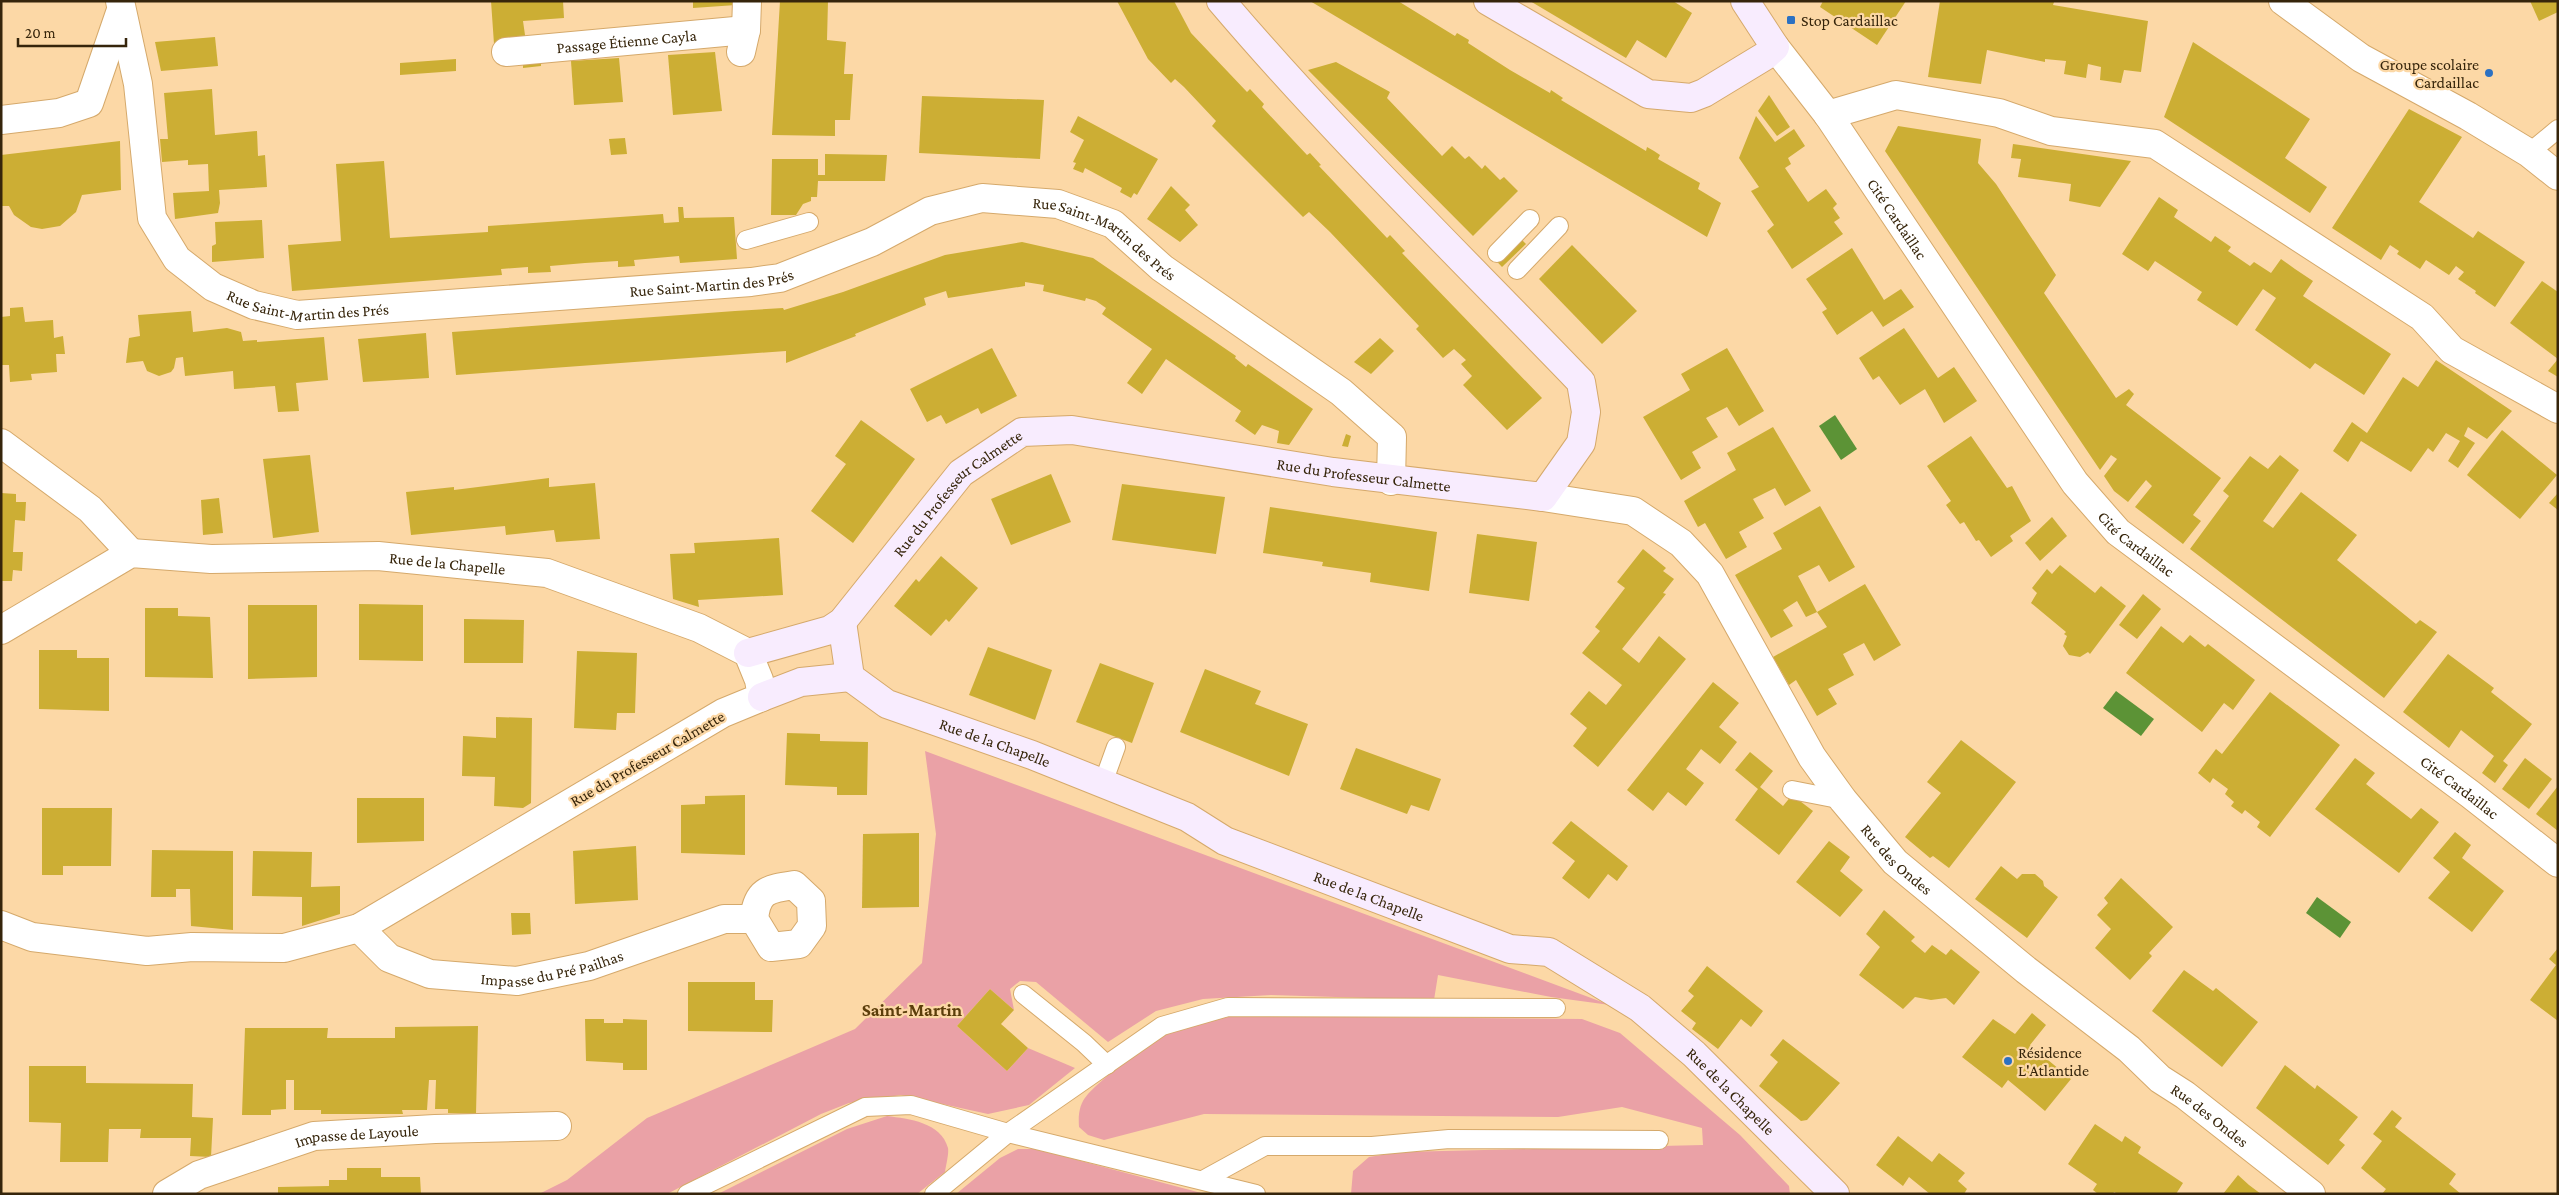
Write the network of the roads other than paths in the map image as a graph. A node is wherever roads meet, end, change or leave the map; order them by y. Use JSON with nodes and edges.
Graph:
{"nodes":[{"id":1,"x":747,"y":1,"type":"edge"},
{"id":2,"x":1221,"y":1,"type":"edge"},
{"id":3,"x":1488,"y":1,"type":"edge"},
{"id":4,"x":1745,"y":1,"type":"edge"},
{"id":5,"x":2283,"y":1,"type":"edge"},
{"id":6,"x":121,"y":6,"type":"edge"},
{"id":7,"x":1775,"y":47,"type":"junction"},
{"id":8,"x":506,"y":52,"type":"dead end"},
{"id":9,"x":1828,"y":115,"type":"junction"},
{"id":10,"x":1,"y":120,"type":"edge"},
{"id":11,"x":2558,"y":129,"type":"edge"},
{"id":12,"x":2528,"y":153,"type":"junction"},
{"id":13,"x":2558,"y":176,"type":"edge"},
{"id":14,"x":1530,"y":219,"type":"dead end"},
{"id":15,"x":810,"y":222,"type":"dead end"},
{"id":16,"x":1559,"y":226,"type":"dead end"},
{"id":17,"x":746,"y":240,"type":"dead end"},
{"id":18,"x":1497,"y":253,"type":"dead end"},
{"id":19,"x":1517,"y":270,"type":"dead end"},
{"id":20,"x":2558,"y":409,"type":"edge"},
{"id":21,"x":1,"y":443,"type":"edge"},
{"id":22,"x":1391,"y":481,"type":"junction"},
{"id":23,"x":1543,"y":497,"type":"junction"},
{"id":24,"x":131,"y":553,"type":"junction"},
{"id":25,"x":842,"y":622,"type":"junction"},
{"id":26,"x":1,"y":630,"type":"edge"},
{"id":27,"x":748,"y":653,"type":"junction"},
{"id":28,"x":850,"y":677,"type":"junction"},
{"id":29,"x":762,"y":696,"type":"junction"},
{"id":30,"x":1116,"y":747,"type":"dead end"},
{"id":31,"x":1103,"y":783,"type":"junction"},
{"id":32,"x":1792,"y":790,"type":"dead end"},
{"id":33,"x":1843,"y":800,"type":"junction"},
{"id":34,"x":2558,"y":863,"type":"edge"},
{"id":35,"x":754,"y":919,"type":"dead end"},
{"id":36,"x":1,"y":925,"type":"edge"},
{"id":37,"x":359,"y":928,"type":"junction"},
{"id":38,"x":1024,"y":994,"type":"dead end"},
{"id":39,"x":1556,"y":1008,"type":"dead end"},
{"id":40,"x":1107,"y":1065,"type":"junction"},
{"id":41,"x":558,"y":1126,"type":"dead end"},
{"id":42,"x":1008,"y":1133,"type":"junction"},
{"id":43,"x":1659,"y":1140,"type":"dead end"},
{"id":44,"x":1203,"y":1180,"type":"junction"},
{"id":45,"x":167,"y":1194,"type":"edge"},
{"id":46,"x":687,"y":1194,"type":"edge"},
{"id":47,"x":934,"y":1194,"type":"edge"},
{"id":48,"x":1256,"y":1194,"type":"edge"},
{"id":49,"x":1835,"y":1194,"type":"edge"},
{"id":50,"x":2311,"y":1194,"type":"edge"}],
"edges":[{"from":1,"to":8,"type":"street","name":"Passage Étienne Cayla"},
{"from":2,"to":23,"type":"street"},
{"from":3,"to":7,"type":"street"},
{"from":4,"to":7,"type":"street","name":"Cité Cardaillac"},
{"from":5,"to":12,"type":"street"},
{"from":6,"to":10,"type":"street"},
{"from":6,"to":22,"type":"street","name":"Rue Saint-Martin des Prés"},
{"from":7,"to":9,"type":"street","name":"Cité Cardaillac"},
{"from":9,"to":20,"type":"street"},
{"from":9,"to":34,"type":"street","name":"Cité Cardaillac"},
{"from":11,"to":12,"type":"lane"},
{"from":12,"to":13,"type":"street"},
{"from":14,"to":18,"type":"lane"},
{"from":15,"to":17,"type":"lane"},
{"from":16,"to":19,"type":"lane"},
{"from":21,"to":24,"type":"street"},
{"from":22,"to":23,"type":"street","name":"Rue du Professeur Calmette"},
{"from":22,"to":25,"type":"street","name":"Rue du Professeur Calmette"},
{"from":23,"to":33,"type":"street","name":"Rue des Ondes"},
{"from":24,"to":26,"type":"street"},
{"from":24,"to":27,"type":"street","name":"Rue de la Chapelle"},
{"from":25,"to":27,"type":"street","name":"Rue du Professeur Calmette"},
{"from":25,"to":28,"type":"street"},
{"from":27,"to":29,"type":"street"},
{"from":28,"to":29,"type":"street"},
{"from":28,"to":31,"type":"street","name":"Rue de la Chapelle"},
{"from":29,"to":37,"type":"street","name":"Rue du Professeur Calmette"},
{"from":30,"to":31,"type":"lane"},
{"from":31,"to":49,"type":"street","name":"Rue de la Chapelle"},
{"from":32,"to":33,"type":"lane"},
{"from":33,"to":50,"type":"street","name":"Rue des Ondes"},
{"from":35,"to":37,"type":"street","name":"Impasse du Pré Pailhas"},
{"from":36,"to":37,"type":"street","name":"Rue du Professeur Calmette"},
{"from":38,"to":40,"type":"lane"},
{"from":39,"to":40,"type":"lane"},
{"from":40,"to":42,"type":"lane"},
{"from":41,"to":45,"type":"street","name":"Impasse de Layoule"},
{"from":42,"to":44,"type":"lane"},
{"from":42,"to":46,"type":"lane"},
{"from":42,"to":47,"type":"lane"},
{"from":43,"to":44,"type":"lane"},
{"from":44,"to":48,"type":"lane"}]}
